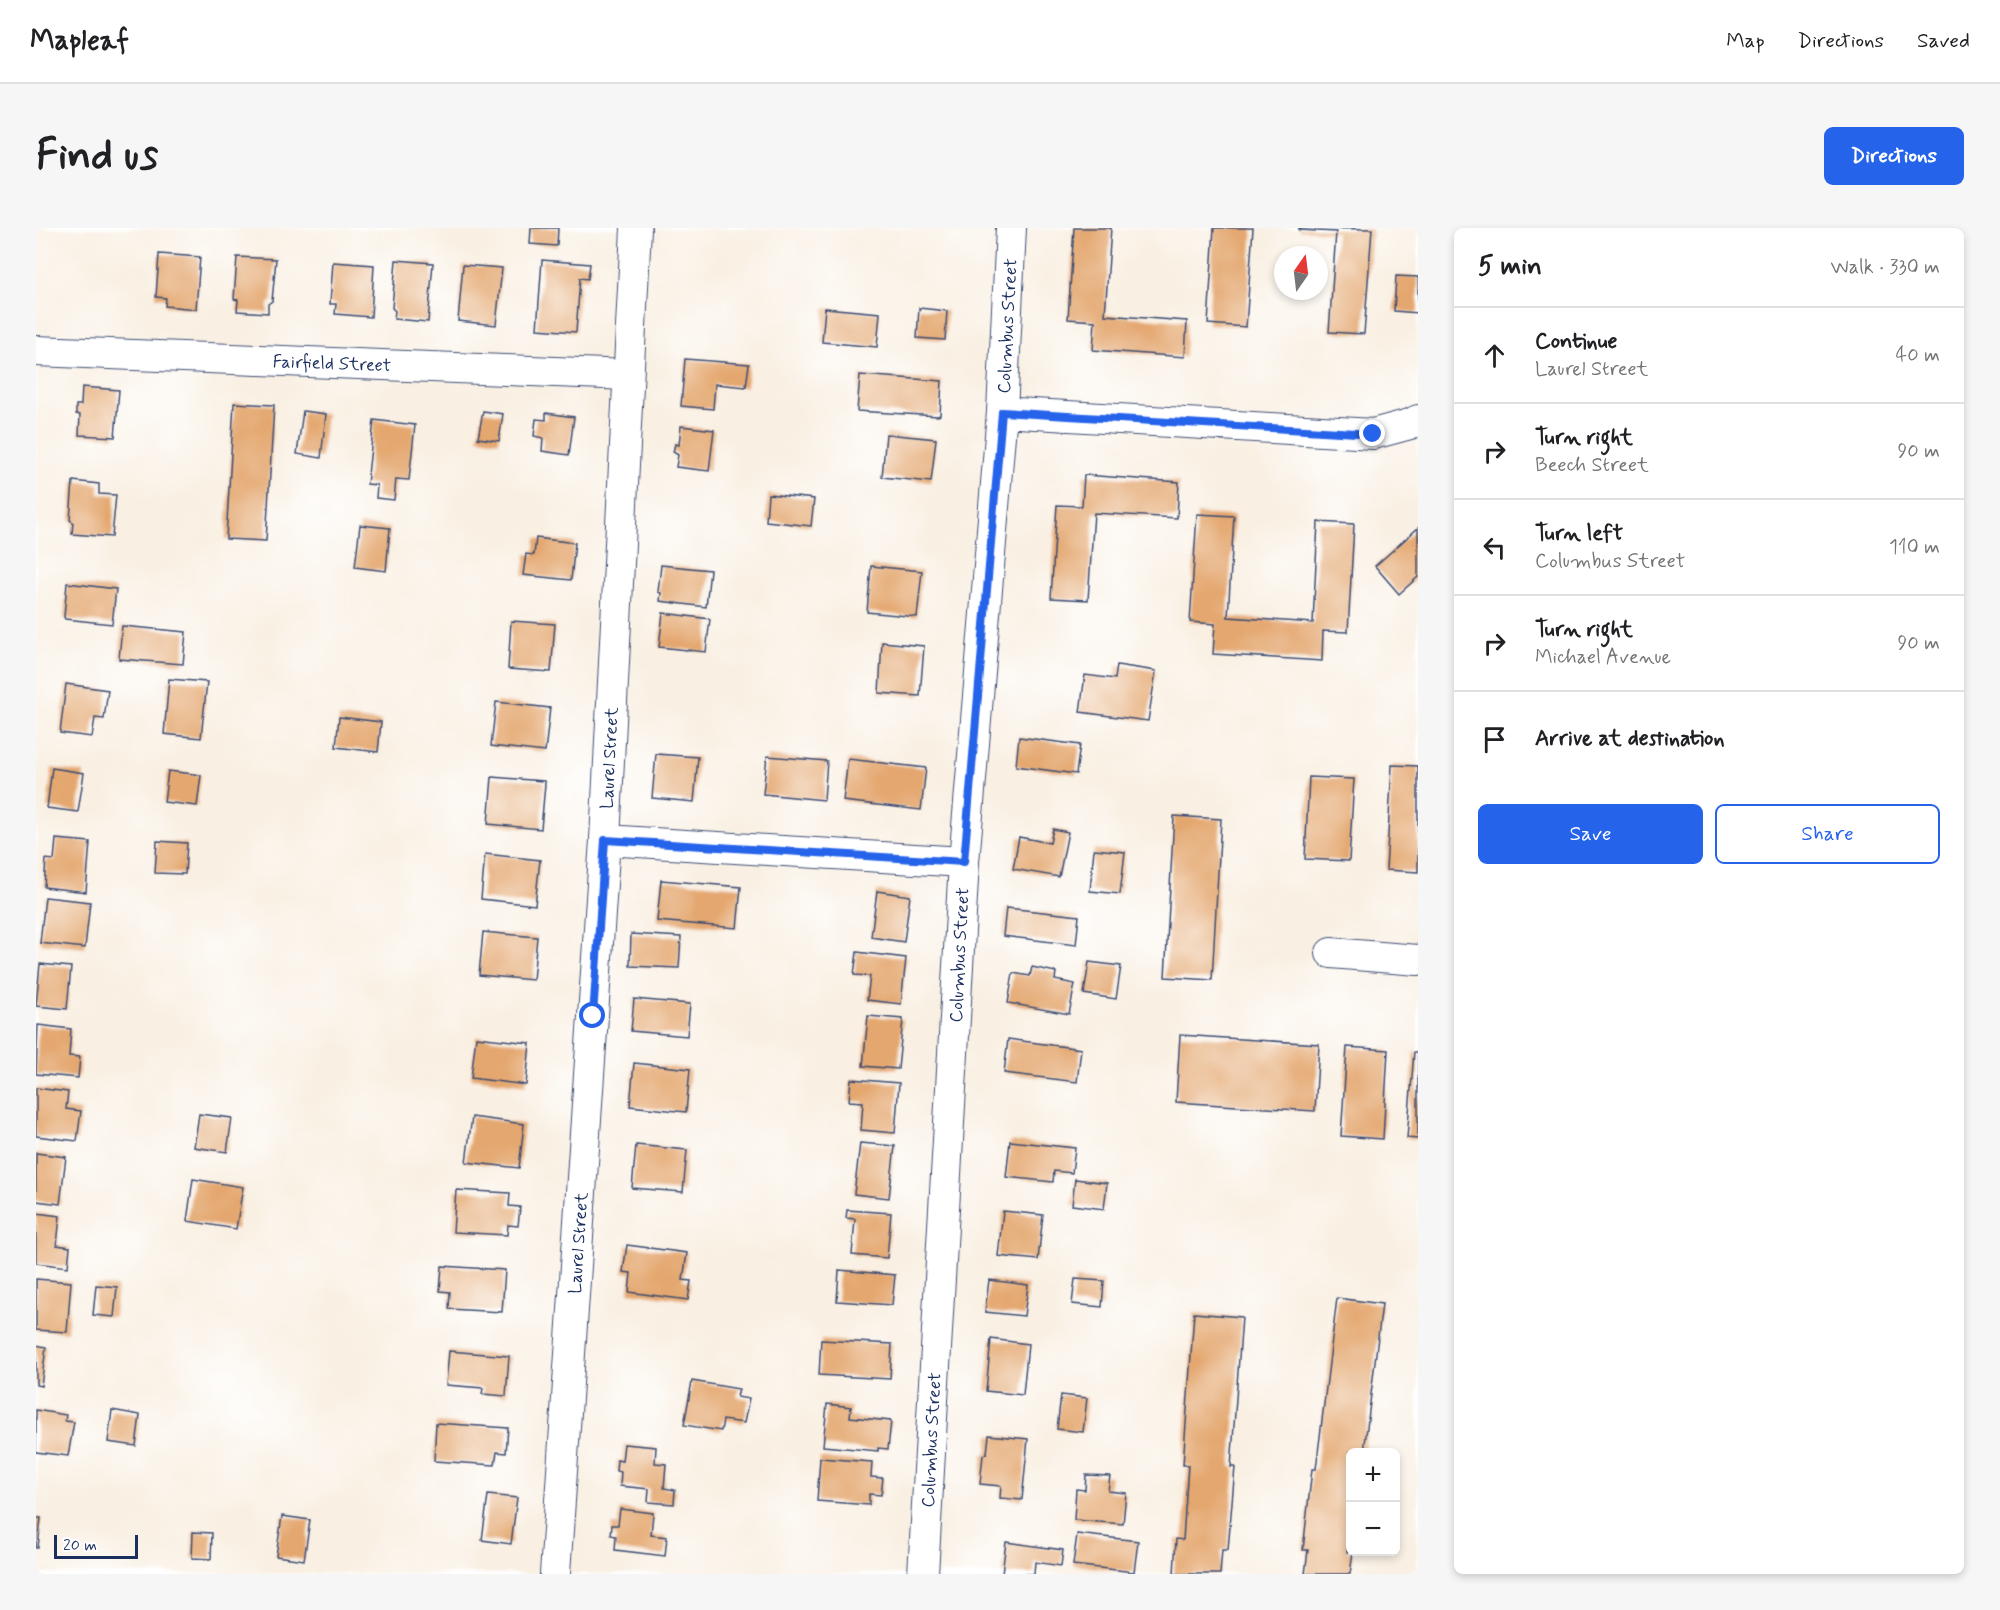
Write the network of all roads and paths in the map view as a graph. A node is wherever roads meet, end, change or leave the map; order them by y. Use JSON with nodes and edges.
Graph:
{"nodes":[{"id":1,"x":636,"y":228,"type":"edge"},
{"id":2,"x":1011,"y":228,"type":"edge"},
{"id":3,"x":36,"y":351,"type":"edge"},
{"id":4,"x":628,"y":375,"type":"junction"},
{"id":5,"x":1002,"y":412,"type":"junction"},
{"id":6,"x":1418,"y":420,"type":"edge"},
{"id":7,"x":605,"y":840,"type":"junction"},
{"id":8,"x":964,"y":862,"type":"junction"},
{"id":9,"x":1331,"y":953,"type":"dead end"},
{"id":10,"x":1418,"y":960,"type":"edge"},
{"id":11,"x":555,"y":1574,"type":"edge"},
{"id":12,"x":923,"y":1574,"type":"edge"}],
"edges":[{"from":1,"to":4,"type":"street","name":"Laurel Street"},
{"from":2,"to":5,"type":"street","name":"Columbus Street"},
{"from":3,"to":4,"type":"street","name":"Fairfield Street"},
{"from":4,"to":7,"type":"street","name":"Laurel Street"},
{"from":5,"to":6,"type":"street"},
{"from":5,"to":8,"type":"street","name":"Columbus Street"},
{"from":7,"to":8,"type":"street"},
{"from":7,"to":11,"type":"street","name":"Laurel Street"},
{"from":8,"to":12,"type":"street","name":"Columbus Street"},
{"from":9,"to":10,"type":"street"}]}
